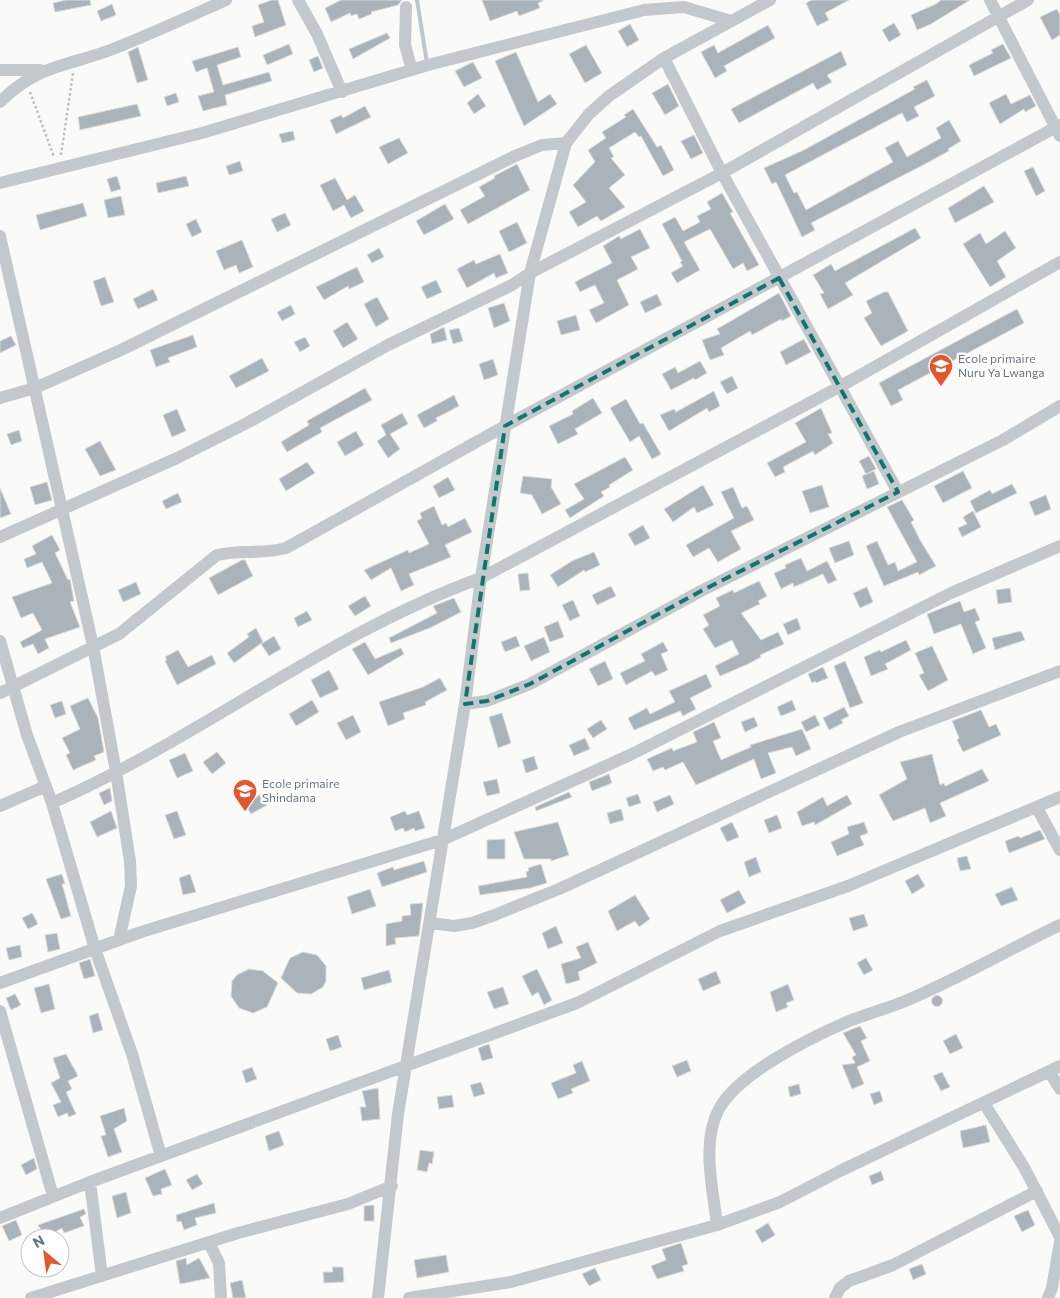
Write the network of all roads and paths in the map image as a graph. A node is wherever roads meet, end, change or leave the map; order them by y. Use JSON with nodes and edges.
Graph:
{"nodes":[{"id":1,"x":226,"y":0,"type":"edge"},
{"id":2,"x":298,"y":0,"type":"edge"},
{"id":3,"x":770,"y":0,"type":"edge"},
{"id":4,"x":990,"y":0,"type":"edge"},
{"id":5,"x":1028,"y":0,"type":"edge"},
{"id":6,"x":406,"y":7,"type":"dead end"},
{"id":7,"x":998,"y":16,"type":"junction"},
{"id":8,"x":731,"y":21,"type":"junction"},
{"id":9,"x":664,"y":58,"type":"junction"},
{"id":10,"x":74,"y":62,"type":"junction"},
{"id":11,"x":0,"y":70,"type":"edge"},
{"id":12,"x":43,"y":70,"type":"junction"},
{"id":13,"x":412,"y":70,"type":"junction"},
{"id":14,"x":26,"y":79,"type":"junction"},
{"id":15,"x":342,"y":92,"type":"junction"},
{"id":16,"x":0,"y":102,"type":"edge"},
{"id":17,"x":1058,"y":130,"type":"edge"},
{"id":18,"x":566,"y":143,"type":"junction"},
{"id":19,"x":59,"y":170,"type":"junction"},
{"id":20,"x":722,"y":173,"type":"junction"},
{"id":21,"x":0,"y":183,"type":"edge"},
{"id":22,"x":0,"y":236,"type":"edge"},
{"id":23,"x":1060,"y":262,"type":"edge"},
{"id":24,"x":530,"y":272,"type":"junction"},
{"id":25,"x":779,"y":278,"type":"junction"},
{"id":26,"x":841,"y":386,"type":"junction"},
{"id":27,"x":35,"y":388,"type":"junction"},
{"id":28,"x":0,"y":398,"type":"edge"},
{"id":29,"x":1060,"y":406,"type":"edge"},
{"id":30,"x":505,"y":426,"type":"junction"},
{"id":31,"x":898,"y":492,"type":"junction"},
{"id":32,"x":62,"y":508,"type":"junction"},
{"id":33,"x":0,"y":537,"type":"edge"},
{"id":34,"x":1060,"y":546,"type":"edge"},
{"id":35,"x":481,"y":578,"type":"junction"},
{"id":36,"x":0,"y":641,"type":"edge"},
{"id":37,"x":93,"y":646,"type":"junction"},
{"id":38,"x":1060,"y":671,"type":"edge"},
{"id":39,"x":13,"y":686,"type":"junction"},
{"id":40,"x":0,"y":693,"type":"edge"},
{"id":41,"x":465,"y":704,"type":"junction"},
{"id":42,"x":116,"y":772,"type":"junction"},
{"id":43,"x":46,"y":786,"type":"junction"},
{"id":44,"x":1060,"y":797,"type":"edge"},
{"id":45,"x":52,"y":803,"type":"junction"},
{"id":46,"x":0,"y":806,"type":"edge"},
{"id":47,"x":1037,"y":808,"type":"junction"},
{"id":48,"x":442,"y":840,"type":"junction"},
{"id":49,"x":1060,"y":850,"type":"edge"},
{"id":50,"x":430,"y":923,"type":"junction"},
{"id":51,"x":1060,"y":925,"type":"edge"},
{"id":52,"x":119,"y":940,"type":"junction"},
{"id":53,"x":95,"y":949,"type":"junction"},
{"id":54,"x":0,"y":983,"type":"edge"},
{"id":55,"x":0,"y":1012,"type":"edge"},
{"id":56,"x":406,"y":1065,"type":"junction"},
{"id":57,"x":1055,"y":1068,"type":"edge"},
{"id":58,"x":1060,"y":1089,"type":"edge"},
{"id":59,"x":984,"y":1103,"type":"junction"},
{"id":60,"x":161,"y":1156,"type":"junction"},
{"id":61,"x":90,"y":1182,"type":"junction"},
{"id":62,"x":392,"y":1186,"type":"junction"},
{"id":63,"x":1037,"y":1191,"type":"junction"},
{"id":64,"x":53,"y":1196,"type":"junction"},
{"id":65,"x":0,"y":1218,"type":"edge"},
{"id":66,"x":717,"y":1225,"type":"junction"},
{"id":67,"x":1060,"y":1237,"type":"edge"},
{"id":68,"x":1060,"y":1242,"type":"edge"},
{"id":69,"x":209,"y":1243,"type":"junction"},
{"id":70,"x":102,"y":1276,"type":"junction"},
{"id":71,"x":31,"y":1298,"type":"edge"},
{"id":72,"x":221,"y":1298,"type":"edge"},
{"id":73,"x":378,"y":1298,"type":"edge"},
{"id":74,"x":409,"y":1298,"type":"edge"},
{"id":75,"x":834,"y":1298,"type":"edge"},
{"id":76,"x":1048,"y":1298,"type":"edge"}],
"edges":[{"from":1,"to":10,"type":"street"},
{"from":2,"to":15,"type":"street"},
{"from":3,"to":8,"type":"street"},
{"from":4,"to":7,"type":"street"},
{"from":5,"to":7,"type":"street"},
{"from":6,"to":13,"type":"street"},
{"from":7,"to":17,"type":"street"},
{"from":7,"to":20,"type":"street"},
{"from":8,"to":9,"type":"street"},
{"from":8,"to":13,"type":"street"},
{"from":9,"to":18,"type":"street"},
{"from":9,"to":20,"type":"street"},
{"from":10,"to":12,"type":"street"},
{"from":10,"to":19,"type":"path"},
{"from":11,"to":12,"type":"street"},
{"from":12,"to":14,"type":"street"},
{"from":13,"to":15,"type":"street"},
{"from":14,"to":16,"type":"street"},
{"from":14,"to":19,"type":"path"},
{"from":15,"to":19,"type":"street"},
{"from":17,"to":25,"type":"street"},
{"from":18,"to":24,"type":"street"},
{"from":18,"to":27,"type":"street"},
{"from":19,"to":21,"type":"street"},
{"from":20,"to":24,"type":"street"},
{"from":20,"to":25,"type":"street"},
{"from":22,"to":27,"type":"street"},
{"from":23,"to":26,"type":"street"},
{"from":24,"to":30,"type":"street"},
{"from":24,"to":32,"type":"street"},
{"from":25,"to":26,"type":"street"},
{"from":25,"to":30,"type":"street"},
{"from":26,"to":31,"type":"street"},
{"from":26,"to":35,"type":"street"},
{"from":27,"to":28,"type":"street"},
{"from":27,"to":32,"type":"street"},
{"from":29,"to":31,"type":"street"},
{"from":30,"to":35,"type":"street"},
{"from":30,"to":37,"type":"street"},
{"from":31,"to":41,"type":"street"},
{"from":32,"to":33,"type":"street"},
{"from":32,"to":37,"type":"street"},
{"from":34,"to":48,"type":"street"},
{"from":35,"to":41,"type":"street"},
{"from":35,"to":42,"type":"street"},
{"from":36,"to":39,"type":"street"},
{"from":37,"to":39,"type":"street"},
{"from":37,"to":42,"type":"street"},
{"from":38,"to":50,"type":"street"},
{"from":39,"to":40,"type":"street"},
{"from":39,"to":43,"type":"street"},
{"from":41,"to":48,"type":"street"},
{"from":42,"to":45,"type":"street"},
{"from":42,"to":52,"type":"street"},
{"from":43,"to":45,"type":"street"},
{"from":43,"to":46,"type":"street"},
{"from":44,"to":47,"type":"street"},
{"from":45,"to":53,"type":"street"},
{"from":47,"to":49,"type":"street"},
{"from":47,"to":56,"type":"street"},
{"from":48,"to":50,"type":"street"},
{"from":48,"to":52,"type":"street"},
{"from":50,"to":56,"type":"street"},
{"from":51,"to":66,"type":"street"},
{"from":52,"to":53,"type":"street"},
{"from":53,"to":54,"type":"street"},
{"from":53,"to":60,"type":"street"},
{"from":55,"to":64,"type":"street"},
{"from":56,"to":60,"type":"street"},
{"from":56,"to":62,"type":"street"},
{"from":57,"to":58,"type":"street"},
{"from":57,"to":59,"type":"street"},
{"from":59,"to":63,"type":"street"},
{"from":59,"to":66,"type":"street"},
{"from":60,"to":61,"type":"street"},
{"from":61,"to":64,"type":"street"},
{"from":61,"to":70,"type":"street"},
{"from":62,"to":69,"type":"street"},
{"from":62,"to":73,"type":"street"},
{"from":63,"to":67,"type":"street"},
{"from":63,"to":75,"type":"street"},
{"from":64,"to":65,"type":"street"},
{"from":66,"to":74,"type":"street"},
{"from":68,"to":76,"type":"street"},
{"from":69,"to":70,"type":"street"},
{"from":69,"to":72,"type":"street"},
{"from":70,"to":71,"type":"street"}]}
